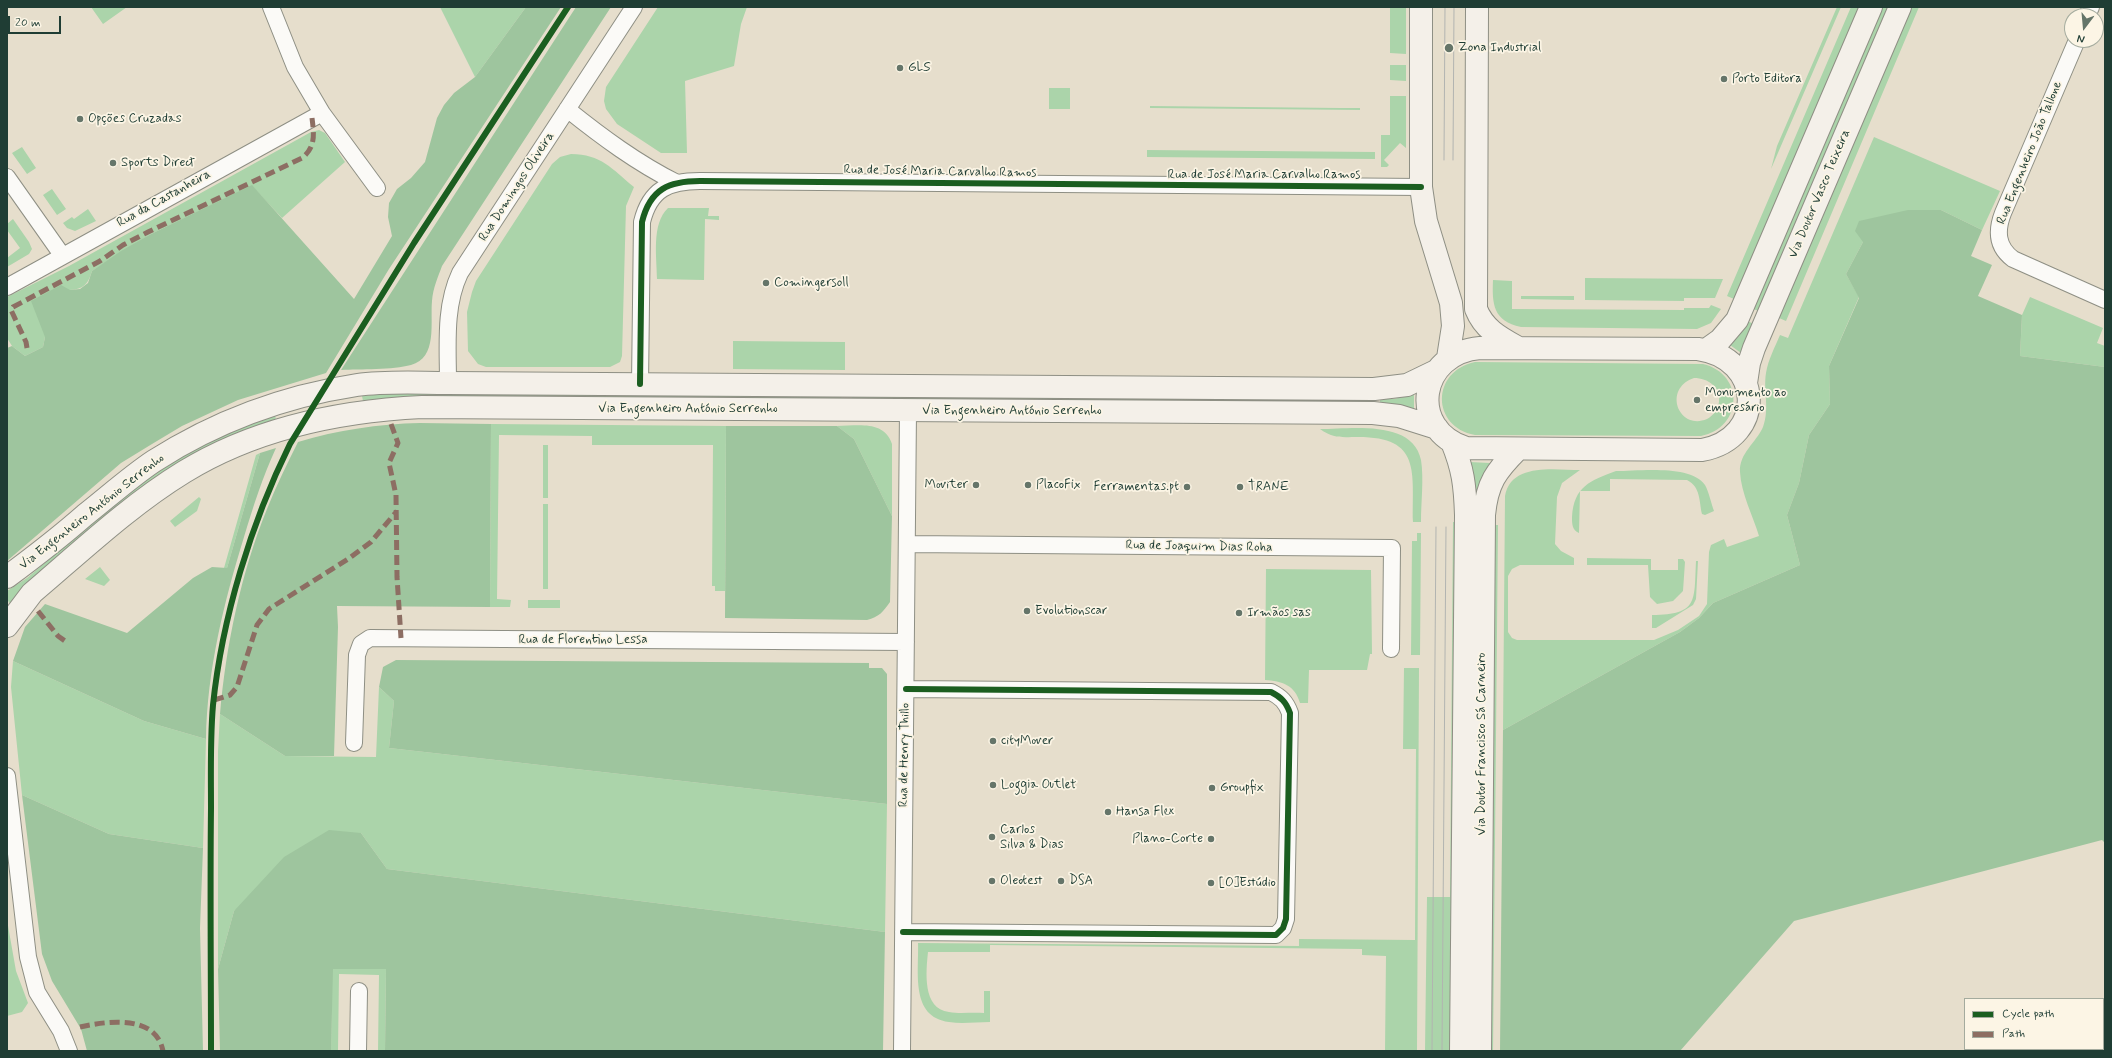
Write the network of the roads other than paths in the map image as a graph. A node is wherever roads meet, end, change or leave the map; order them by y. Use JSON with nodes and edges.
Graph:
{"nodes":[{"id":1,"x":272,"y":7,"type":"edge"},
{"id":2,"x":634,"y":7,"type":"edge"},
{"id":3,"x":1422,"y":7,"type":"edge"},
{"id":4,"x":1477,"y":7,"type":"edge"},
{"id":5,"x":1871,"y":7,"type":"edge"},
{"id":6,"x":1900,"y":7,"type":"edge"},
{"id":7,"x":2074,"y":48,"type":"edge"},
{"id":8,"x":567,"y":109,"type":"junction"},
{"id":9,"x":322,"y":113,"type":"junction"},
{"id":10,"x":7,"y":177,"type":"edge"},
{"id":11,"x":677,"y":183,"type":"junction"},
{"id":12,"x":1420,"y":187,"type":"junction"},
{"id":13,"x":377,"y":188,"type":"dead end"},
{"id":14,"x":62,"y":255,"type":"junction"},
{"id":15,"x":7,"y":286,"type":"edge"},
{"id":16,"x":2105,"y":300,"type":"edge"},
{"id":17,"x":1518,"y":348,"type":"junction"},
{"id":18,"x":1706,"y":350,"type":"junction"},
{"id":19,"x":1442,"y":365,"type":"junction"},
{"id":20,"x":448,"y":383,"type":"junction"},
{"id":21,"x":1746,"y":383,"type":"junction"},
{"id":22,"x":640,"y":384,"type":"junction"},
{"id":23,"x":908,"y":411,"type":"junction"},
{"id":24,"x":1444,"y":435,"type":"junction"},
{"id":25,"x":1518,"y":449,"type":"junction"},
{"id":26,"x":907,"y":544,"type":"junction"},
{"id":27,"x":7,"y":578,"type":"edge"},
{"id":28,"x":7,"y":626,"type":"edge"},
{"id":29,"x":906,"y":642,"type":"junction"},
{"id":30,"x":1391,"y":649,"type":"dead end"},
{"id":31,"x":906,"y":689,"type":"junction"},
{"id":32,"x":354,"y":743,"type":"dead end"},
{"id":33,"x":7,"y":776,"type":"edge"},
{"id":34,"x":903,"y":932,"type":"junction"},
{"id":35,"x":359,"y":991,"type":"dead end"},
{"id":36,"x":69,"y":1051,"type":"edge"},
{"id":37,"x":358,"y":1051,"type":"edge"},
{"id":38,"x":902,"y":1051,"type":"edge"},
{"id":39,"x":1461,"y":1051,"type":"edge"},
{"id":40,"x":1480,"y":1051,"type":"edge"}],
"edges":[{"from":1,"to":9,"type":"street"},
{"from":2,"to":8,"type":"street","name":"Rua Domingos Oliveira"},
{"from":3,"to":12,"type":"main road","name":"Via Doutor Francisco Sá Carneiro"},
{"from":4,"to":17,"type":"main road"},
{"from":5,"to":18,"type":"main road","name":"Via Doutor Vasco Teixeira"},
{"from":6,"to":21,"type":"main road","name":"Via Doutor Vasco Teixeira"},
{"from":7,"to":16,"type":"street","name":"Rua Engenheiro João Tallone"},
{"from":8,"to":11,"type":"street"},
{"from":8,"to":20,"type":"street","name":"Rua Domingos Oliveira"},
{"from":9,"to":13,"type":"street"},
{"from":9,"to":14,"type":"street","name":"Rua da Castanheira"},
{"from":10,"to":14,"type":"street"},
{"from":11,"to":12,"type":"street","name":"Rua de José Maria Carvalho Ramos"},
{"from":11,"to":22,"type":"street","name":"Rua de José Maria Carvalho Ramos"},
{"from":12,"to":19,"type":"main road","name":"Via Doutor Francisco Sá Carneiro"},
{"from":14,"to":15,"type":"street","name":"Rua da Castanheira"},
{"from":17,"to":18,"type":"main road","name":"Via Engenheiro António Serrenho"},
{"from":17,"to":19,"type":"main road","name":"Via Engenheiro António Serrenho"},
{"from":18,"to":21,"type":"main road","name":"Via Engenheiro António Serrenho"},
{"from":19,"to":22,"type":"main road","name":"Via Engenheiro António Serrenho"},
{"from":19,"to":24,"type":"main road","name":"Via Doutor Francisco Sá Carneiro"},
{"from":20,"to":22,"type":"main road","name":"Via Engenheiro António Serrenho"},
{"from":20,"to":27,"type":"main road","name":"Via Engenheiro António Serrenho"},
{"from":21,"to":25,"type":"main road","name":"Via Doutor Vasco Teixeira"},
{"from":23,"to":24,"type":"main road","name":"Via Engenheiro António Serrenho"},
{"from":23,"to":26,"type":"street","name":"Rua de Henry Thillo"},
{"from":23,"to":28,"type":"main road","name":"Via Engenheiro António Serrenho"},
{"from":24,"to":25,"type":"main road","name":"Via Engenheiro António Serrenho"},
{"from":24,"to":39,"type":"main road","name":"Via Doutor Francisco Sá Carneiro"},
{"from":25,"to":40,"type":"main road","name":"Via Doutor Francisco Sá Carneiro"},
{"from":26,"to":29,"type":"street","name":"Rua de Henry Thillo"},
{"from":26,"to":30,"type":"street","name":"Rua de Joaquim Dias Roha"},
{"from":29,"to":31,"type":"street","name":"Rua de Henry Thillo"},
{"from":29,"to":32,"type":"street","name":"Rua de Florentino Lessa"},
{"from":31,"to":34,"type":"street","name":"Rua de Henry Thillo"},
{"from":31,"to":34,"type":"street"},
{"from":33,"to":36,"type":"street"},
{"from":34,"to":38,"type":"street","name":"Rua de Henry Thillo"},
{"from":35,"to":37,"type":"street"}]}
